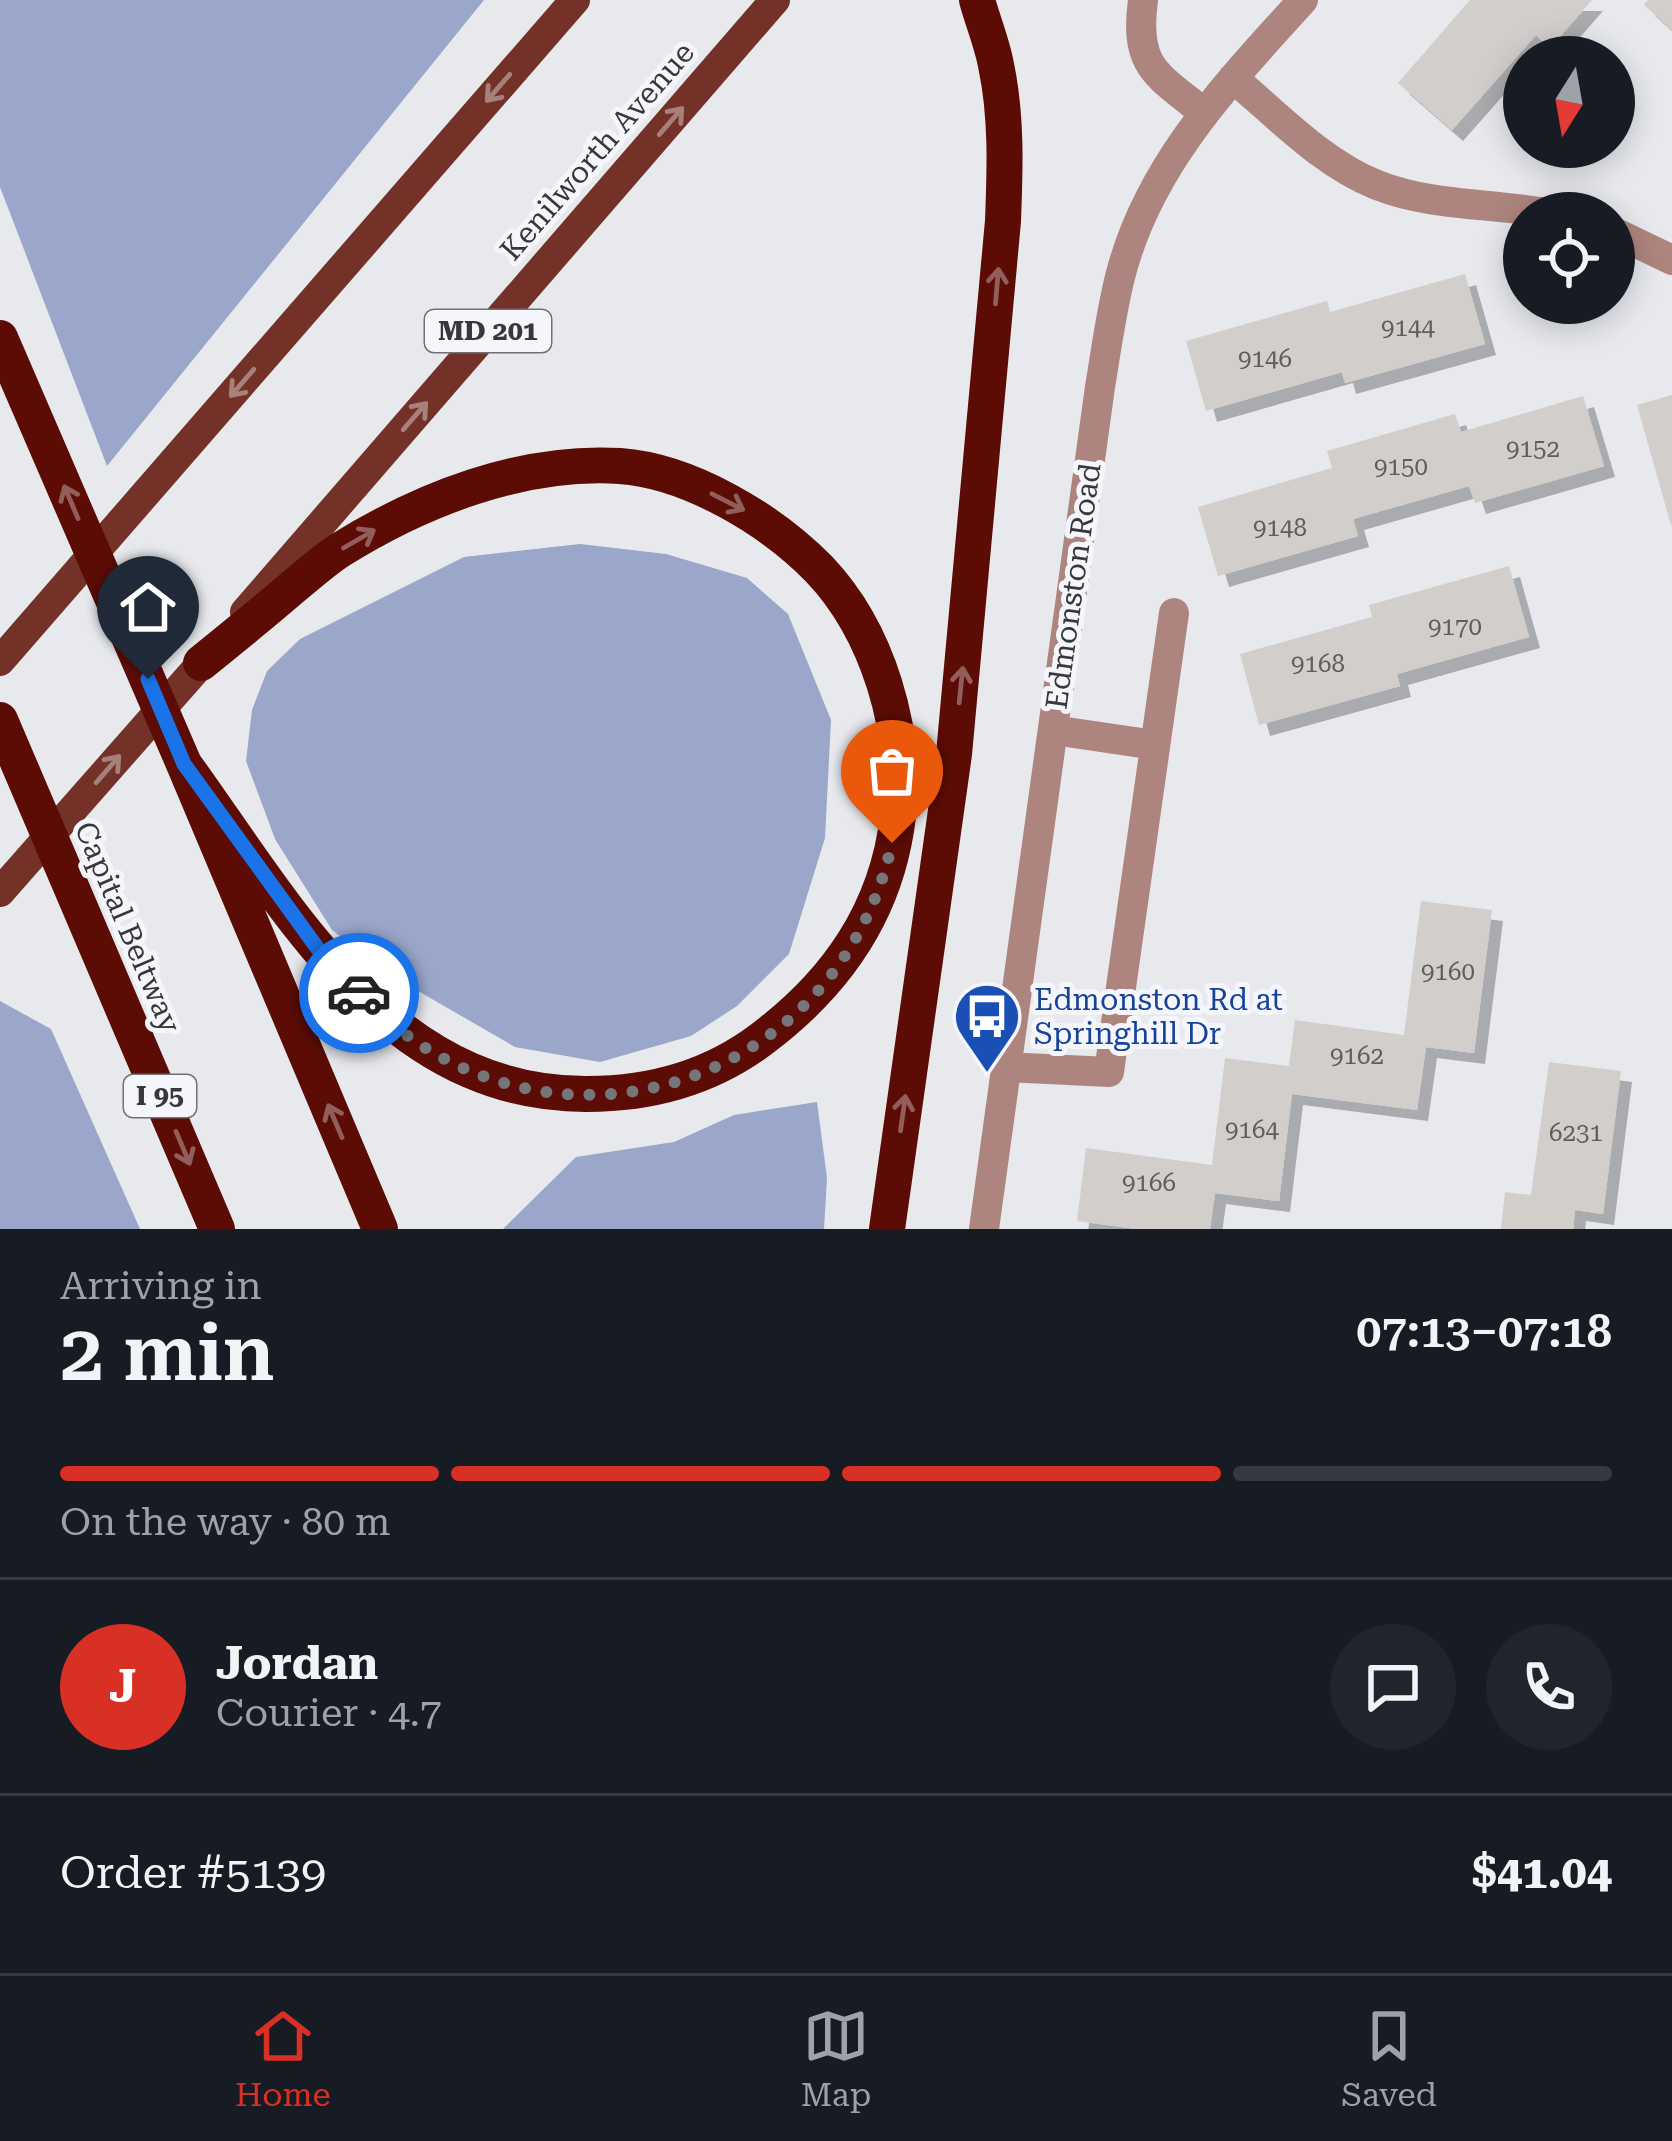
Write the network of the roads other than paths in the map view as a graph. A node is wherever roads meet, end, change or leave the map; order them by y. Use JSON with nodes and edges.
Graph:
{"nodes":[{"id":1,"x":574,"y":0,"type":"edge"},
{"id":2,"x":775,"y":0,"type":"edge"},
{"id":3,"x":1303,"y":0,"type":"edge"},
{"id":4,"x":1144,"y":2,"type":"edge"},
{"id":5,"x":976,"y":7,"type":"edge"},
{"id":6,"x":1233,"y":78,"type":"junction"},
{"id":7,"x":1204,"y":113,"type":"junction"},
{"id":8,"x":1503,"y":208,"type":"edge"},
{"id":9,"x":1635,"y":242,"type":"edge"},
{"id":10,"x":1672,"y":260,"type":"edge"},
{"id":11,"x":0,"y":338,"type":"edge"},
{"id":12,"x":1174,"y":614,"type":"dead end"},
{"id":13,"x":0,"y":661,"type":"edge"},
{"id":14,"x":201,"y":663,"type":"junction"},
{"id":15,"x":0,"y":720,"type":"edge"},
{"id":16,"x":1053,"y":730,"type":"junction"},
{"id":17,"x":1155,"y":745,"type":"junction"},
{"id":18,"x":184,"y":764,"type":"junction"},
{"id":19,"x":0,"y":770,"type":"edge"},
{"id":20,"x":2,"y":890,"type":"edge"},
{"id":21,"x":104,"y":963,"type":"junction"},
{"id":22,"x":1006,"y":1067,"type":"junction"},
{"id":23,"x":217,"y":1229,"type":"edge"},
{"id":24,"x":380,"y":1229,"type":"edge"},
{"id":25,"x":887,"y":1229,"type":"edge"},
{"id":26,"x":984,"y":1229,"type":"edge"}],
"edges":[{"from":1,"to":13,"type":"main road","one_way":true},
{"from":14,"to":2,"type":"main road","name":"Kenilworth Avenue","number":"MD 201","one_way":true},
{"from":3,"to":6,"type":"street","name":"Edmonston Road"},
{"from":4,"to":7,"type":"street"},
{"from":25,"to":5,"type":"highway","one_way":true},
{"from":6,"to":7,"type":"street","name":"Edmonston Road"},
{"from":6,"to":8,"type":"street"},
{"from":7,"to":16,"type":"street","name":"Edmonston Road"},
{"from":9,"to":10,"type":"street"},
{"from":18,"to":11,"type":"highway","one_way":true},
{"from":12,"to":17,"type":"street"},
{"from":14,"to":18,"type":"highway","one_way":true},
{"from":20,"to":14,"type":"main road","name":"Kenilworth Avenue","number":"MD 201","one_way":true},
{"from":15,"to":21,"type":"highway","name":"Capital Beltway","number":"I 95"},
{"from":16,"to":17,"type":"street"},
{"from":16,"to":22,"type":"street","name":"Edmonston Road"},
{"from":17,"to":22,"type":"street"},
{"from":24,"to":18,"type":"highway","one_way":true},
{"from":19,"to":21,"type":"highway"},
{"from":21,"to":23,"type":"highway","name":"Capital Beltway","number":"I 95","one_way":true},
{"from":22,"to":26,"type":"street","name":"Edmonston Road"}]}
